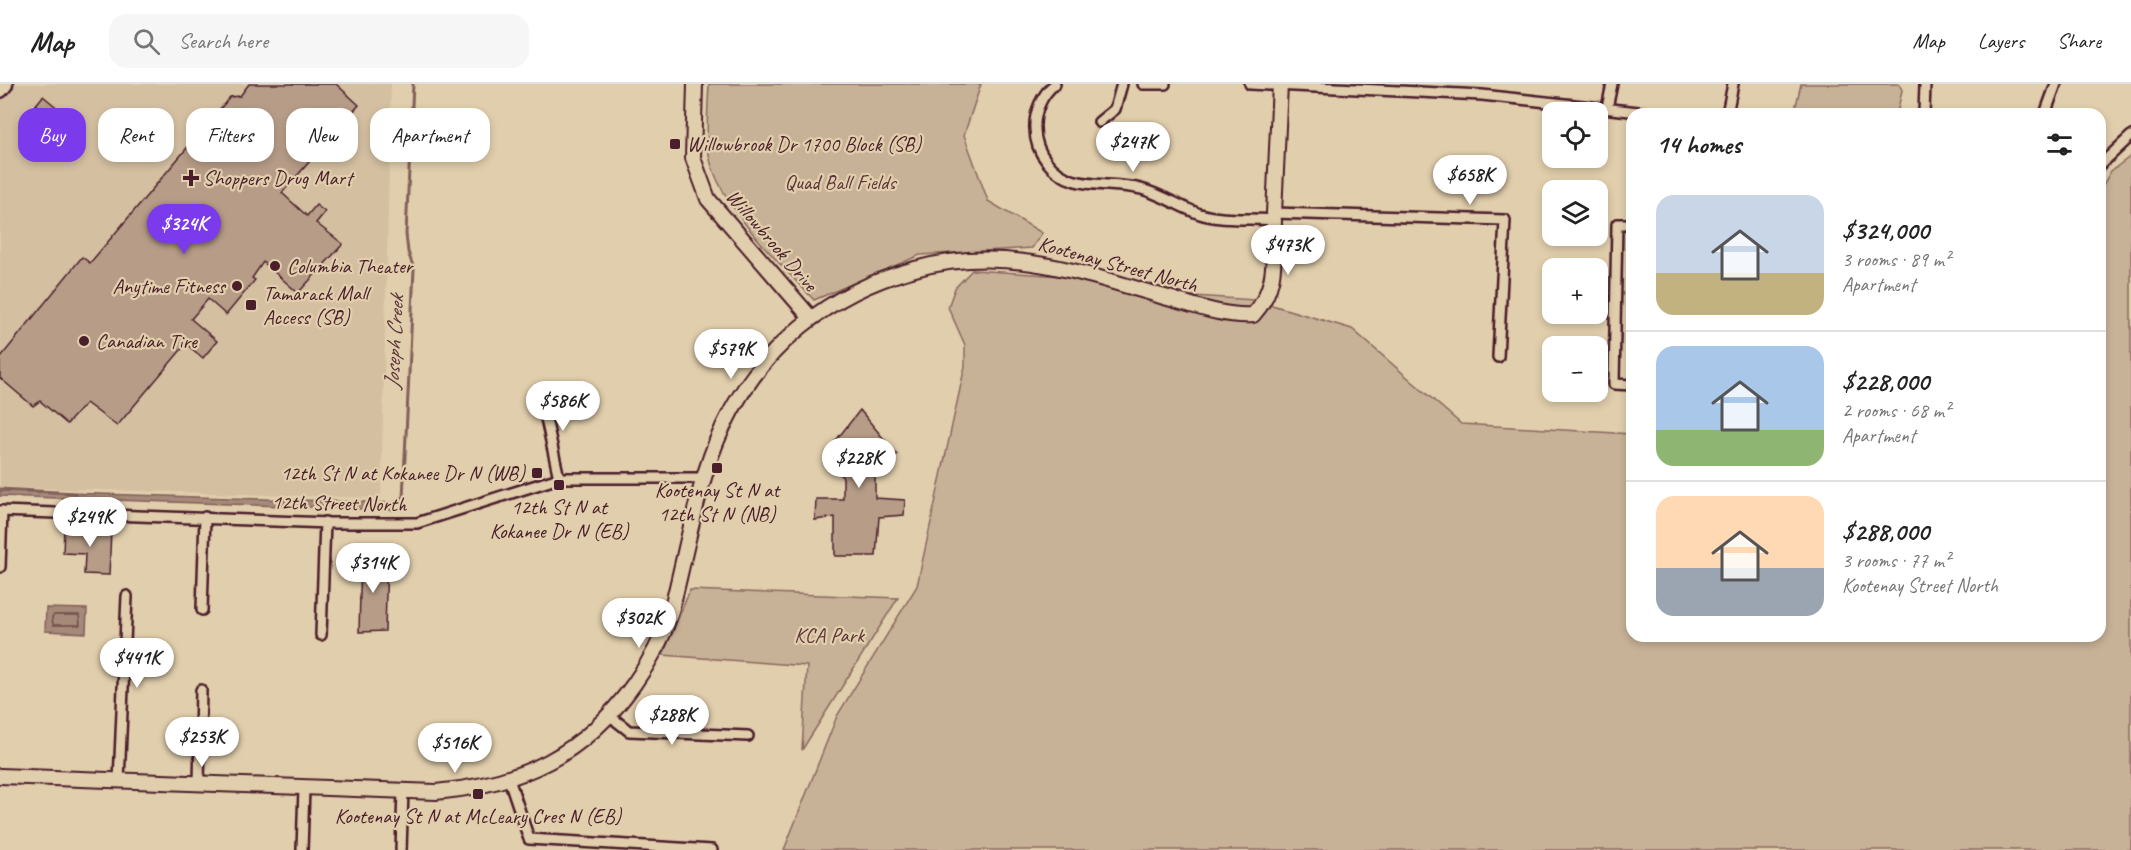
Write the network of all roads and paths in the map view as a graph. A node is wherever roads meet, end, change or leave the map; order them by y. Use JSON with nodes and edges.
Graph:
{"nodes":[{"id":1,"x":4,"y":84,"type":"edge"},
{"id":2,"x":695,"y":84,"type":"edge"},
{"id":3,"x":1055,"y":84,"type":"edge"},
{"id":4,"x":1122,"y":84,"type":"edge"},
{"id":5,"x":1143,"y":84,"type":"edge"},
{"id":6,"x":1165,"y":84,"type":"edge"},
{"id":7,"x":1250,"y":84,"type":"edge"},
{"id":8,"x":1484,"y":84,"type":"edge"},
{"id":9,"x":1612,"y":84,"type":"edge"},
{"id":10,"x":1733,"y":84,"type":"edge"},
{"id":11,"x":1925,"y":84,"type":"edge"},
{"id":12,"x":2056,"y":84,"type":"edge"},
{"id":13,"x":1280,"y":85,"type":"edge"},
{"id":14,"x":1367,"y":87,"type":"edge"},
{"id":15,"x":0,"y":89,"type":"edge"},
{"id":16,"x":1482,"y":95,"type":"junction"},
{"id":17,"x":1549,"y":102,"type":"edge"},
{"id":18,"x":1608,"y":103,"type":"edge"},
{"id":19,"x":1608,"y":108,"type":"edge"},
{"id":20,"x":1728,"y":108,"type":"edge"},
{"id":21,"x":1924,"y":108,"type":"edge"},
{"id":22,"x":2047,"y":108,"type":"edge"},
{"id":23,"x":1626,"y":110,"type":"edge"},
{"id":24,"x":1100,"y":122,"type":"dead end"},
{"id":25,"x":2131,"y":136,"type":"edge"},
{"id":26,"x":2106,"y":159,"type":"edge"},
{"id":27,"x":1274,"y":217,"type":"junction"},
{"id":28,"x":1626,"y":224,"type":"edge"},
{"id":29,"x":810,"y":317,"type":"junction"},
{"id":30,"x":1498,"y":357,"type":"dead end"},
{"id":31,"x":1626,"y":385,"type":"edge"},
{"id":32,"x":540,"y":391,"type":"dead end"},
{"id":33,"x":559,"y":478,"type":"junction"},
{"id":34,"x":705,"y":478,"type":"junction"},
{"id":35,"x":1,"y":511,"type":"edge"},
{"id":36,"x":205,"y":517,"type":"junction"},
{"id":37,"x":325,"y":522,"type":"junction"},
{"id":38,"x":0,"y":567,"type":"edge"},
{"id":39,"x":127,"y":596,"type":"dead end"},
{"id":40,"x":202,"y":610,"type":"dead end"},
{"id":41,"x":321,"y":635,"type":"dead end"},
{"id":42,"x":201,"y":690,"type":"dead end"},
{"id":43,"x":610,"y":716,"type":"junction"},
{"id":44,"x":748,"y":736,"type":"dead end"},
{"id":45,"x":0,"y":776,"type":"edge"},
{"id":46,"x":509,"y":779,"type":"junction"},
{"id":47,"x":119,"y":780,"type":"junction"},
{"id":48,"x":199,"y":784,"type":"junction"},
{"id":49,"x":304,"y":788,"type":"junction"},
{"id":50,"x":403,"y":791,"type":"junction"},
{"id":51,"x":302,"y":850,"type":"edge"},
{"id":52,"x":401,"y":850,"type":"edge"},
{"id":53,"x":712,"y":850,"type":"edge"}],
"edges":[{"from":1,"to":15,"type":"highway"},
{"from":2,"to":29,"type":"street","name":"Willowbrook Drive"},
{"from":3,"to":27,"type":"street"},
{"from":4,"to":24,"type":"street"},
{"from":5,"to":6,"type":"street"},
{"from":7,"to":13,"type":"street"},
{"from":8,"to":16,"type":"street"},
{"from":9,"to":18,"type":"street"},
{"from":10,"to":20,"type":"street"},
{"from":11,"to":21,"type":"street"},
{"from":12,"to":22,"type":"street"},
{"from":13,"to":14,"type":"street"},
{"from":13,"to":27,"type":"street"},
{"from":14,"to":16,"type":"street"},
{"from":16,"to":17,"type":"street"},
{"from":19,"to":23,"type":"street"},
{"from":25,"to":26,"type":"street"},
{"from":27,"to":29,"type":"street","name":"Kootenay Street North"},
{"from":27,"to":30,"type":"street"},
{"from":28,"to":31,"type":"street"},
{"from":29,"to":34,"type":"street","name":"Kootenay Street North"},
{"from":32,"to":33,"type":"street"},
{"from":33,"to":34,"type":"street","name":"12th Street North"},
{"from":33,"to":37,"type":"street","name":"12th Street North"},
{"from":34,"to":43,"type":"street","name":"Kootenay Street North"},
{"from":35,"to":36,"type":"street","name":"12th Street North"},
{"from":35,"to":38,"type":"street"},
{"from":36,"to":37,"type":"street","name":"12th Street North"},
{"from":36,"to":40,"type":"street"},
{"from":37,"to":41,"type":"street"},
{"from":39,"to":47,"type":"street"},
{"from":42,"to":48,"type":"street"},
{"from":43,"to":44,"type":"street"},
{"from":43,"to":46,"type":"street","name":"Kootenay Street North"},
{"from":45,"to":47,"type":"street","name":"Kootenay Street North"},
{"from":46,"to":50,"type":"street","name":"Kootenay Street North"},
{"from":46,"to":53,"type":"street"},
{"from":47,"to":48,"type":"street","name":"Kootenay Street North"},
{"from":48,"to":49,"type":"street","name":"Kootenay Street North"},
{"from":49,"to":50,"type":"street","name":"Kootenay Street North"},
{"from":49,"to":51,"type":"street"},
{"from":50,"to":52,"type":"street"}]}
